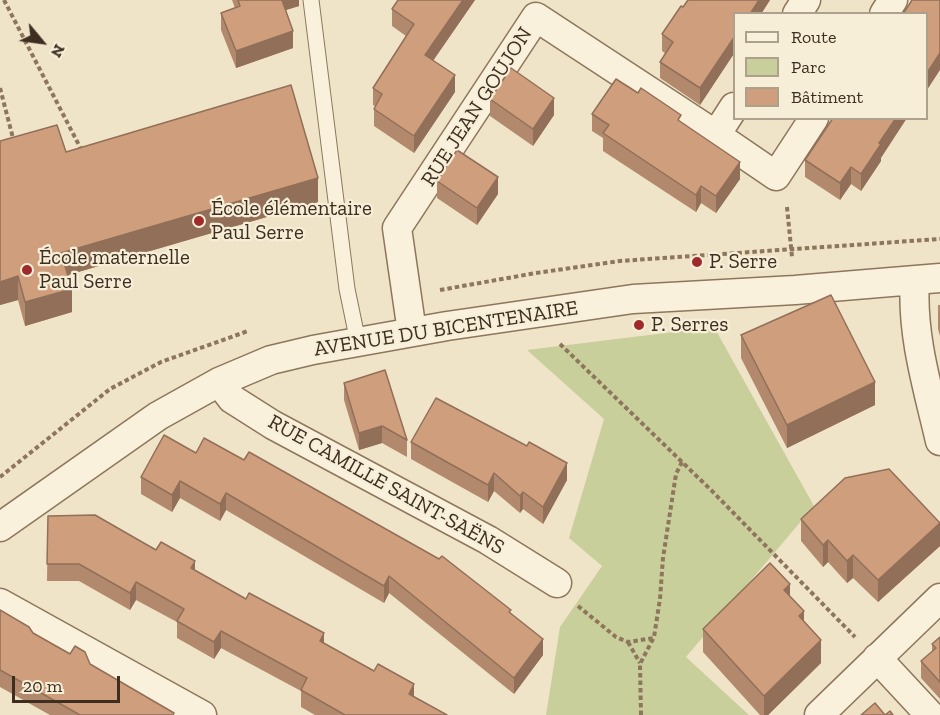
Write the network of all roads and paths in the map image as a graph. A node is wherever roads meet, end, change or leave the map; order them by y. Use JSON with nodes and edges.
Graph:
{"nodes":[{"id":1,"x":4,"y":0,"type":"edge"},
{"id":2,"x":310,"y":0,"type":"edge"},
{"id":3,"x":0,"y":88,"type":"edge"},
{"id":4,"x":733,"y":110,"type":"edge"},
{"id":5,"x":813,"y":120,"type":"edge"},
{"id":6,"x":716,"y":135,"type":"junction"},
{"id":7,"x":15,"y":149,"type":"edge"},
{"id":8,"x":86,"y":158,"type":"edge"},
{"id":9,"x":776,"y":176,"type":"junction"},
{"id":10,"x":927,"y":279,"type":"edge"},
{"id":11,"x":444,"y":289,"type":"dead end"},
{"id":12,"x":795,"y":290,"type":"junction"},
{"id":13,"x":447,"y":326,"type":"junction"},
{"id":14,"x":412,"y":332,"type":"junction"},
{"id":15,"x":556,"y":340,"type":"dead end"},
{"id":16,"x":358,"y":342,"type":"junction"},
{"id":17,"x":219,"y":382,"type":"junction"},
{"id":18,"x":940,"y":441,"type":"edge"},
{"id":19,"x":682,"y":462,"type":"junction"},
{"id":20,"x":0,"y":528,"type":"edge"},
{"id":21,"x":557,"y":583,"type":"joint"},
{"id":22,"x":940,"y":598,"type":"edge"},
{"id":23,"x":0,"y":603,"type":"edge"},
{"id":24,"x":654,"y":638,"type":"junction"},
{"id":25,"x":628,"y":642,"type":"junction"},
{"id":26,"x":877,"y":658,"type":"junction"},
{"id":27,"x":640,"y":664,"type":"junction"},
{"id":28,"x":202,"y":715,"type":"edge"},
{"id":29,"x":641,"y":715,"type":"edge"},
{"id":30,"x":819,"y":715,"type":"edge"},
{"id":31,"x":930,"y":715,"type":"edge"}],
"edges":[{"from":1,"to":8,"type":"path"},
{"from":2,"to":16,"type":"lane"},
{"from":3,"to":7,"type":"path"},
{"from":4,"to":6,"type":"street"},
{"from":5,"to":9,"type":"street"},
{"from":6,"to":9,"type":"street","name":"RUE JEAN GOUJON"},
{"from":6,"to":14,"type":"street","name":"RUE JEAN GOUJON"},
{"from":9,"to":12,"type":"path"},
{"from":10,"to":12,"type":"street","name":"AVENUE DU BICENTENAIRE"},
{"from":10,"to":18,"type":"street"},
{"from":11,"to":13,"type":"path"},
{"from":12,"to":13,"type":"street","name":"AVENUE DU BICENTENAIRE"},
{"from":13,"to":14,"type":"street","name":"AVENUE DU BICENTENAIRE"},
{"from":14,"to":16,"type":"street","name":"AVENUE DU BICENTENAIRE"},
{"from":15,"to":19,"type":"path"},
{"from":16,"to":17,"type":"street","name":"AVENUE DU BICENTENAIRE"},
{"from":17,"to":20,"type":"street","name":"AVENUE DU BICENTENAIRE"},
{"from":17,"to":21,"type":"street","name":"RUE CAMILLE SAINT-SAËNS"},
{"from":19,"to":24,"type":"path"},
{"from":19,"to":26,"type":"path"},
{"from":21,"to":25,"type":"path"},
{"from":22,"to":26,"type":"street"},
{"from":23,"to":28,"type":"street"},
{"from":24,"to":25,"type":"path"},
{"from":24,"to":27,"type":"path"},
{"from":25,"to":27,"type":"path"},
{"from":26,"to":30,"type":"street"},
{"from":26,"to":31,"type":"street"},
{"from":27,"to":29,"type":"path"}]}
